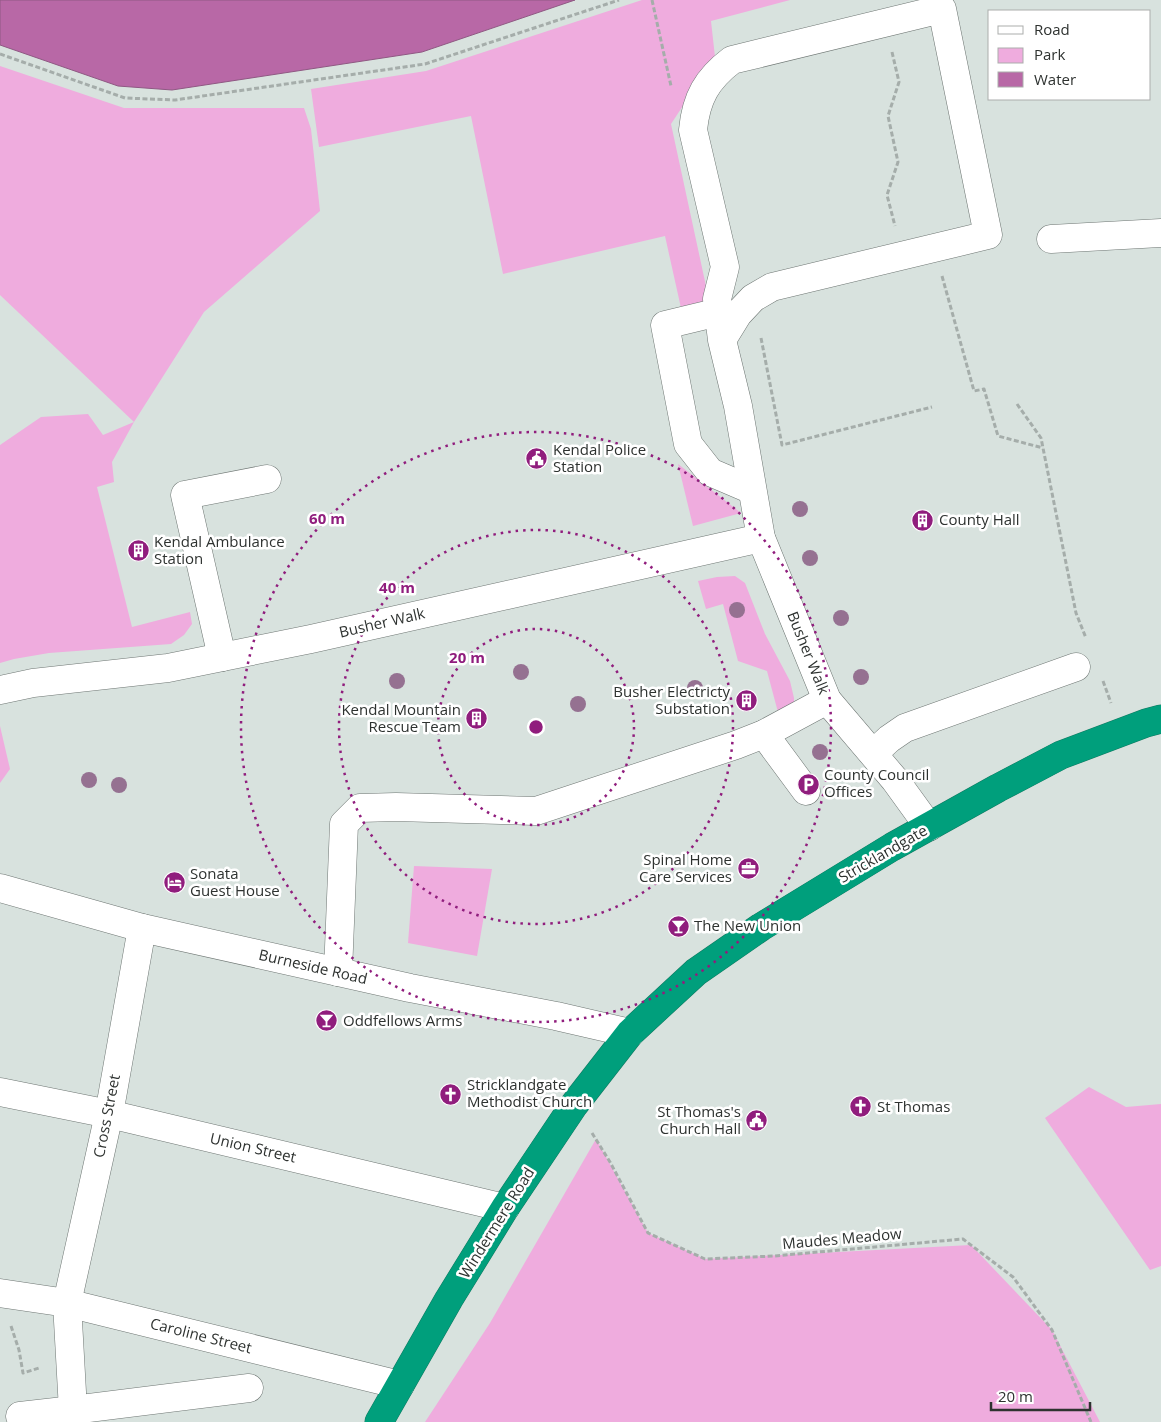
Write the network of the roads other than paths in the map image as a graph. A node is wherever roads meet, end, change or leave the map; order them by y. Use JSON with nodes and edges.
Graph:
{"nodes":[{"id":1,"x":1161,"y":233,"type":"edge"},
{"id":2,"x":1051,"y":239,"type":"dead end"},
{"id":3,"x":718,"y":306,"type":"junction"},
{"id":4,"x":722,"y":340,"type":"junction"},
{"id":5,"x":267,"y":479,"type":"dead end"},
{"id":6,"x":752,"y":490,"type":"junction"},
{"id":7,"x":760,"y":538,"type":"junction"},
{"id":8,"x":1082,"y":656,"type":"road end"},
{"id":9,"x":222,"y":657,"type":"junction"},
{"id":10,"x":0,"y":690,"type":"edge"},
{"id":11,"x":827,"y":700,"type":"junction"},
{"id":12,"x":1161,"y":719,"type":"edge"},
{"id":13,"x":764,"y":734,"type":"junction"},
{"id":14,"x":874,"y":753,"type":"junction"},
{"id":15,"x":806,"y":791,"type":"dead end"},
{"id":16,"x":929,"y":827,"type":"junction"},
{"id":17,"x":0,"y":888,"type":"edge"},
{"id":18,"x":142,"y":928,"type":"junction"},
{"id":19,"x":338,"y":972,"type":"junction"},
{"id":20,"x":630,"y":1033,"type":"junction"},
{"id":21,"x":0,"y":1092,"type":"edge"},
{"id":22,"x":109,"y":1114,"type":"junction"},
{"id":23,"x":505,"y":1208,"type":"junction"},
{"id":24,"x":0,"y":1294,"type":"edge"},
{"id":25,"x":67,"y":1303,"type":"junction"},
{"id":26,"x":400,"y":1385,"type":"junction"},
{"id":27,"x":249,"y":1388,"type":"dead end"},
{"id":28,"x":73,"y":1410,"type":"junction"},
{"id":29,"x":20,"y":1416,"type":"dead end"},
{"id":30,"x":379,"y":1422,"type":"edge"}],
"edges":[{"from":1,"to":2,"type":"street"},
{"from":3,"to":4,"type":"street","name":"Busher Walk"},
{"from":3,"to":4,"type":"street"},
{"from":3,"to":6,"type":"street"},
{"from":4,"to":6,"type":"street","name":"Busher Walk"},
{"from":5,"to":9,"type":"street"},
{"from":6,"to":7,"type":"street","name":"Busher Walk"},
{"from":7,"to":9,"type":"street","name":"Busher Walk"},
{"from":7,"to":11,"type":"street","name":"Busher Walk"},
{"from":8,"to":14,"type":"street"},
{"from":9,"to":10,"type":"street","name":"Busher Walk"},
{"from":11,"to":13,"type":"street"},
{"from":11,"to":14,"type":"street","name":"Busher Walk"},
{"from":12,"to":16,"type":"highway","name":"Stricklandgate"},
{"from":13,"to":15,"type":"street"},
{"from":13,"to":19,"type":"street"},
{"from":14,"to":16,"type":"street","name":"Busher Walk"},
{"from":16,"to":20,"type":"highway","name":"Stricklandgate"},
{"from":17,"to":18,"type":"street","name":"Burneside Road"},
{"from":18,"to":19,"type":"street","name":"Burneside Road"},
{"from":18,"to":22,"type":"street","name":"Cross Street"},
{"from":19,"to":20,"type":"street","name":"Burneside Road"},
{"from":20,"to":23,"type":"highway","name":"Windermere Road"},
{"from":21,"to":22,"type":"street","name":"Union Street"},
{"from":22,"to":23,"type":"street","name":"Union Street"},
{"from":22,"to":25,"type":"street","name":"Cross Street"},
{"from":23,"to":26,"type":"highway","name":"Windermere Road"},
{"from":24,"to":25,"type":"street","name":"Caroline Street"},
{"from":25,"to":26,"type":"street","name":"Caroline Street"},
{"from":25,"to":28,"type":"street","name":"Cross Street"},
{"from":26,"to":30,"type":"highway","name":"Windermere Road"},
{"from":27,"to":28,"type":"street"},
{"from":28,"to":29,"type":"street"}]}
